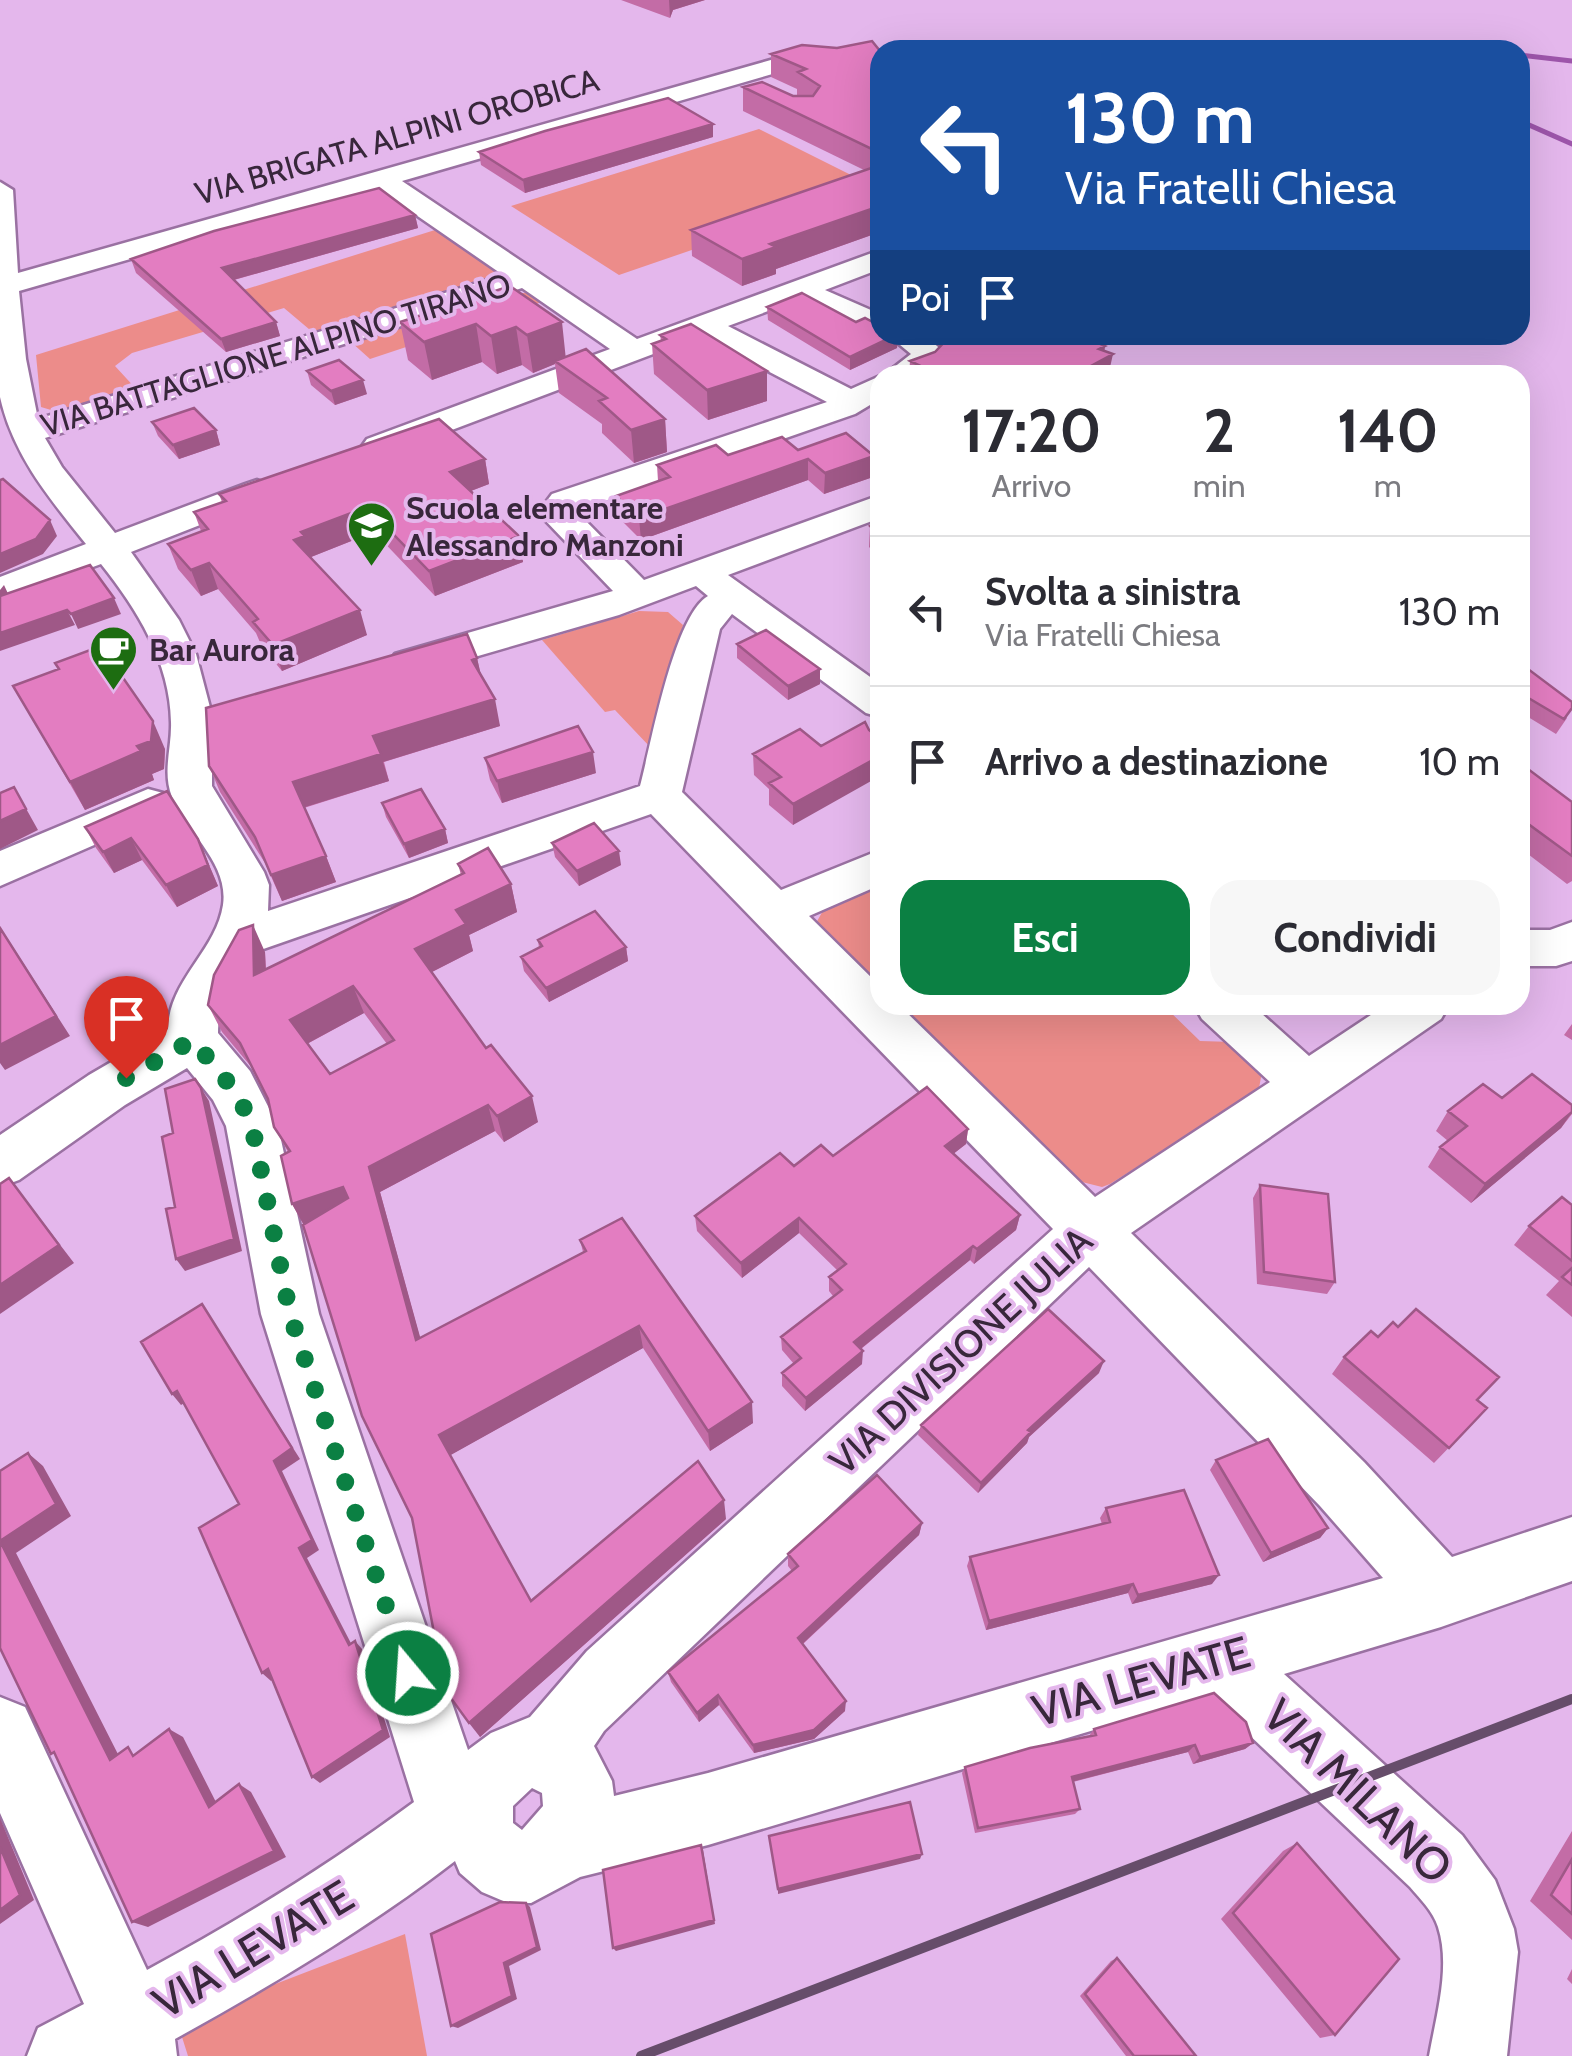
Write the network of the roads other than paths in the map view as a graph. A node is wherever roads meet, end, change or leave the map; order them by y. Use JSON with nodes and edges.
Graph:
{"nodes":[{"id":1,"x":822,"y":56,"type":"edge"},
{"id":2,"x":732,"y":78,"type":"junction"},
{"id":3,"x":761,"y":92,"type":"edge"},
{"id":4,"x":382,"y":178,"type":"junction"},
{"id":5,"x":0,"y":190,"type":"edge"},
{"id":6,"x":870,"y":263,"type":"edge"},
{"id":7,"x":526,"y":277,"type":"junction"},
{"id":8,"x":6,"y":285,"type":"junction"},
{"id":9,"x":800,"y":289,"type":"junction"},
{"id":10,"x":870,"y":320,"type":"edge"},
{"id":11,"x":702,"y":325,"type":"junction"},
{"id":12,"x":4,"y":337,"type":"edge"},
{"id":13,"x":918,"y":345,"type":"edge"},
{"id":14,"x":634,"y":351,"type":"junction"},
{"id":15,"x":917,"y":365,"type":"edge"},
{"id":16,"x":858,"y":399,"type":"edge"},
{"id":17,"x":26,"y":434,"type":"junction"},
{"id":18,"x":344,"y":459,"type":"edge"},
{"id":19,"x":289,"y":479,"type":"edge"},
{"id":20,"x":870,"y":511,"type":"edge"},
{"id":21,"x":106,"y":547,"type":"junction"},
{"id":22,"x":717,"y":584,"type":"junction"},
{"id":23,"x":0,"y":590,"type":"edge"},
{"id":24,"x":638,"y":595,"type":"junction"},
{"id":25,"x":381,"y":671,"type":"edge"},
{"id":26,"x":870,"y":697,"type":"edge"},
{"id":27,"x":235,"y":712,"type":"edge"},
{"id":28,"x":192,"y":724,"type":"junction"},
{"id":29,"x":189,"y":786,"type":"junction"},
{"id":30,"x":659,"y":795,"type":"junction"},
{"id":31,"x":0,"y":870,"type":"edge"},
{"id":32,"x":870,"y":870,"type":"edge"},
{"id":33,"x":774,"y":912,"type":"junction"},
{"id":34,"x":1572,"y":940,"type":"edge"},
{"id":35,"x":232,"y":941,"type":"junction"},
{"id":36,"x":1530,"y":948,"type":"edge"},
{"id":37,"x":870,"y":1008,"type":"edge"},
{"id":38,"x":877,"y":1015,"type":"edge"},
{"id":39,"x":1229,"y":1015,"type":"edge"},
{"id":40,"x":1410,"y":1015,"type":"edge"},
{"id":41,"x":193,"y":1040,"type":"junction"},
{"id":42,"x":1309,"y":1086,"type":"junction"},
{"id":43,"x":0,"y":1164,"type":"edge"},
{"id":44,"x":1091,"y":1230,"type":"junction"},
{"id":45,"x":1572,"y":1548,"type":"edge"},
{"id":46,"x":1441,"y":1594,"type":"junction"},
{"id":47,"x":1217,"y":1658,"type":"junction"},
{"id":48,"x":0,"y":1732,"type":"edge"},
{"id":49,"x":520,"y":1810,"type":"junction"},
{"id":50,"x":112,"y":2045,"type":"edge"},
{"id":51,"x":1468,"y":2056,"type":"edge"}],
"edges":[{"from":1,"to":2,"type":"street","name":"VIA BRIGATA ALPINI OROBICA"},
{"from":2,"to":3,"type":"street"},
{"from":2,"to":4,"type":"street","name":"VIA BRIGATA ALPINI OROBICA"},
{"from":4,"to":7,"type":"street"},
{"from":4,"to":8,"type":"street","name":"VIA BRIGATA ALPINI OROBICA"},
{"from":5,"to":8,"type":"street"},
{"from":6,"to":9,"type":"street"},
{"from":7,"to":14,"type":"street"},
{"from":7,"to":17,"type":"street","name":"VIA BATTAGLIONE ALPINO TIRANO"},
{"from":8,"to":12,"type":"street"},
{"from":9,"to":10,"type":"street"},
{"from":9,"to":11,"type":"street"},
{"from":11,"to":14,"type":"street"},
{"from":11,"to":16,"type":"street"},
{"from":12,"to":17,"type":"street"},
{"from":13,"to":15,"type":"street"},
{"from":14,"to":18,"type":"street"},
{"from":16,"to":24,"type":"street"},
{"from":17,"to":21,"type":"street"},
{"from":19,"to":21,"type":"street"},
{"from":20,"to":22,"type":"street"},
{"from":21,"to":23,"type":"street"},
{"from":21,"to":28,"type":"street"},
{"from":22,"to":24,"type":"street"},
{"from":22,"to":26,"type":"street"},
{"from":22,"to":30,"type":"street"},
{"from":24,"to":25,"type":"street"},
{"from":27,"to":28,"type":"street"},
{"from":28,"to":29,"type":"street"},
{"from":29,"to":31,"type":"street"},
{"from":29,"to":35,"type":"street"},
{"from":30,"to":33,"type":"street"},
{"from":30,"to":35,"type":"street"},
{"from":32,"to":33,"type":"street"},
{"from":33,"to":37,"type":"street"},
{"from":34,"to":36,"type":"street"},
{"from":35,"to":41,"type":"street"},
{"from":38,"to":44,"type":"street"},
{"from":39,"to":42,"type":"street"},
{"from":40,"to":42,"type":"street","name":"VIA DIVISIONE JULIA"},
{"from":41,"to":43,"type":"street"},
{"from":41,"to":49,"type":"street"},
{"from":42,"to":44,"type":"street","name":"VIA DIVISIONE JULIA"},
{"from":44,"to":46,"type":"street"},
{"from":44,"to":49,"type":"street","name":"VIA DIVISIONE JULIA"},
{"from":45,"to":46,"type":"street","name":"VIA LEVATE"},
{"from":46,"to":47,"type":"street","name":"VIA LEVATE"},
{"from":47,"to":49,"type":"street","name":"VIA LEVATE"},
{"from":47,"to":51,"type":"street","name":"VIA MILANO"},
{"from":48,"to":50,"type":"street"},
{"from":49,"to":50,"type":"street","name":"VIA LEVATE"}]}
